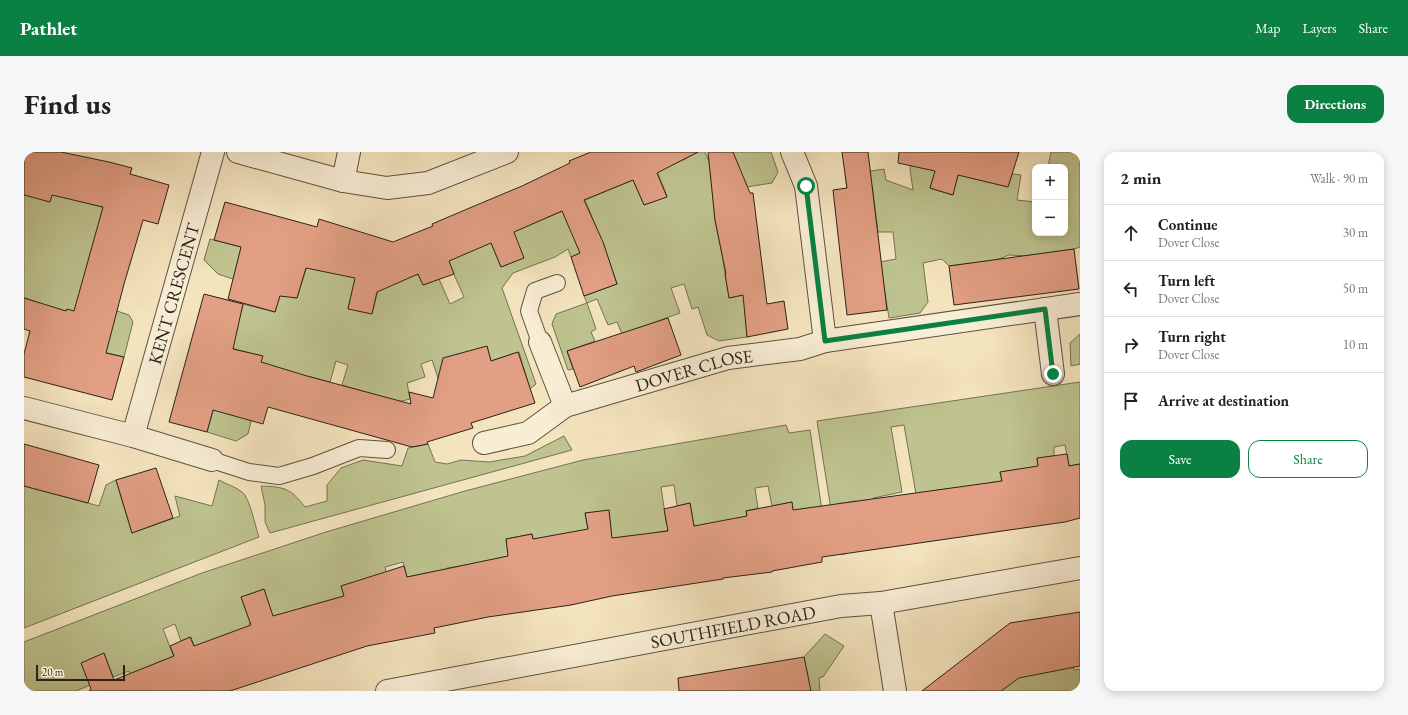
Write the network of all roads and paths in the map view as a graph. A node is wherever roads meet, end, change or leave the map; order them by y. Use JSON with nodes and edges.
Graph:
{"nodes":[{"id":1,"x":213,"y":152,"type":"edge"},
{"id":2,"x":238,"y":152,"type":"edge"},
{"id":3,"x":349,"y":152,"type":"edge"},
{"id":4,"x":507,"y":152,"type":"edge"},
{"id":5,"x":792,"y":152,"type":"edge"},
{"id":6,"x":343,"y":181,"type":"junction"},
{"id":7,"x":557,"y":283,"type":"dead end"},
{"id":8,"x":1080,"y":304,"type":"edge"},
{"id":9,"x":1045,"y":309,"type":"junction"},
{"id":10,"x":825,"y":341,"type":"junction"},
{"id":11,"x":540,"y":342,"type":"joint"},
{"id":12,"x":1053,"y":374,"type":"dead end"},
{"id":13,"x":565,"y":406,"type":"junction"},
{"id":14,"x":24,"y":408,"type":"edge"},
{"id":15,"x":133,"y":436,"type":"junction"},
{"id":16,"x":484,"y":443,"type":"dead end"},
{"id":17,"x":387,"y":450,"type":"dead end"},
{"id":18,"x":212,"y":460,"type":"joint"},
{"id":19,"x":1080,"y":568,"type":"edge"},
{"id":20,"x":881,"y":603,"type":"junction"},
{"id":21,"x":387,"y":691,"type":"edge"},
{"id":22,"x":895,"y":691,"type":"edge"}],
"edges":[{"from":1,"to":15,"type":"street","name":"KENT CRESCENT"},
{"from":2,"to":6,"type":"street"},
{"from":3,"to":6,"type":"street"},
{"from":4,"to":6,"type":"street"},
{"from":5,"to":10,"type":"street"},
{"from":7,"to":11,"type":"lane"},
{"from":8,"to":9,"type":"street","name":"DOVER CLOSE"},
{"from":9,"to":10,"type":"street","name":"DOVER CLOSE"},
{"from":9,"to":12,"type":"street"},
{"from":10,"to":13,"type":"street","name":"DOVER CLOSE"},
{"from":11,"to":13,"type":"street"},
{"from":13,"to":16,"type":"street","name":"DOVER CLOSE"},
{"from":14,"to":15,"type":"street"},
{"from":15,"to":18,"type":"street"},
{"from":17,"to":18,"type":"lane"},
{"from":19,"to":20,"type":"street","name":"SOUTHFIELD ROAD"},
{"from":20,"to":21,"type":"street","name":"SOUTHFIELD ROAD"},
{"from":20,"to":22,"type":"street"}]}
